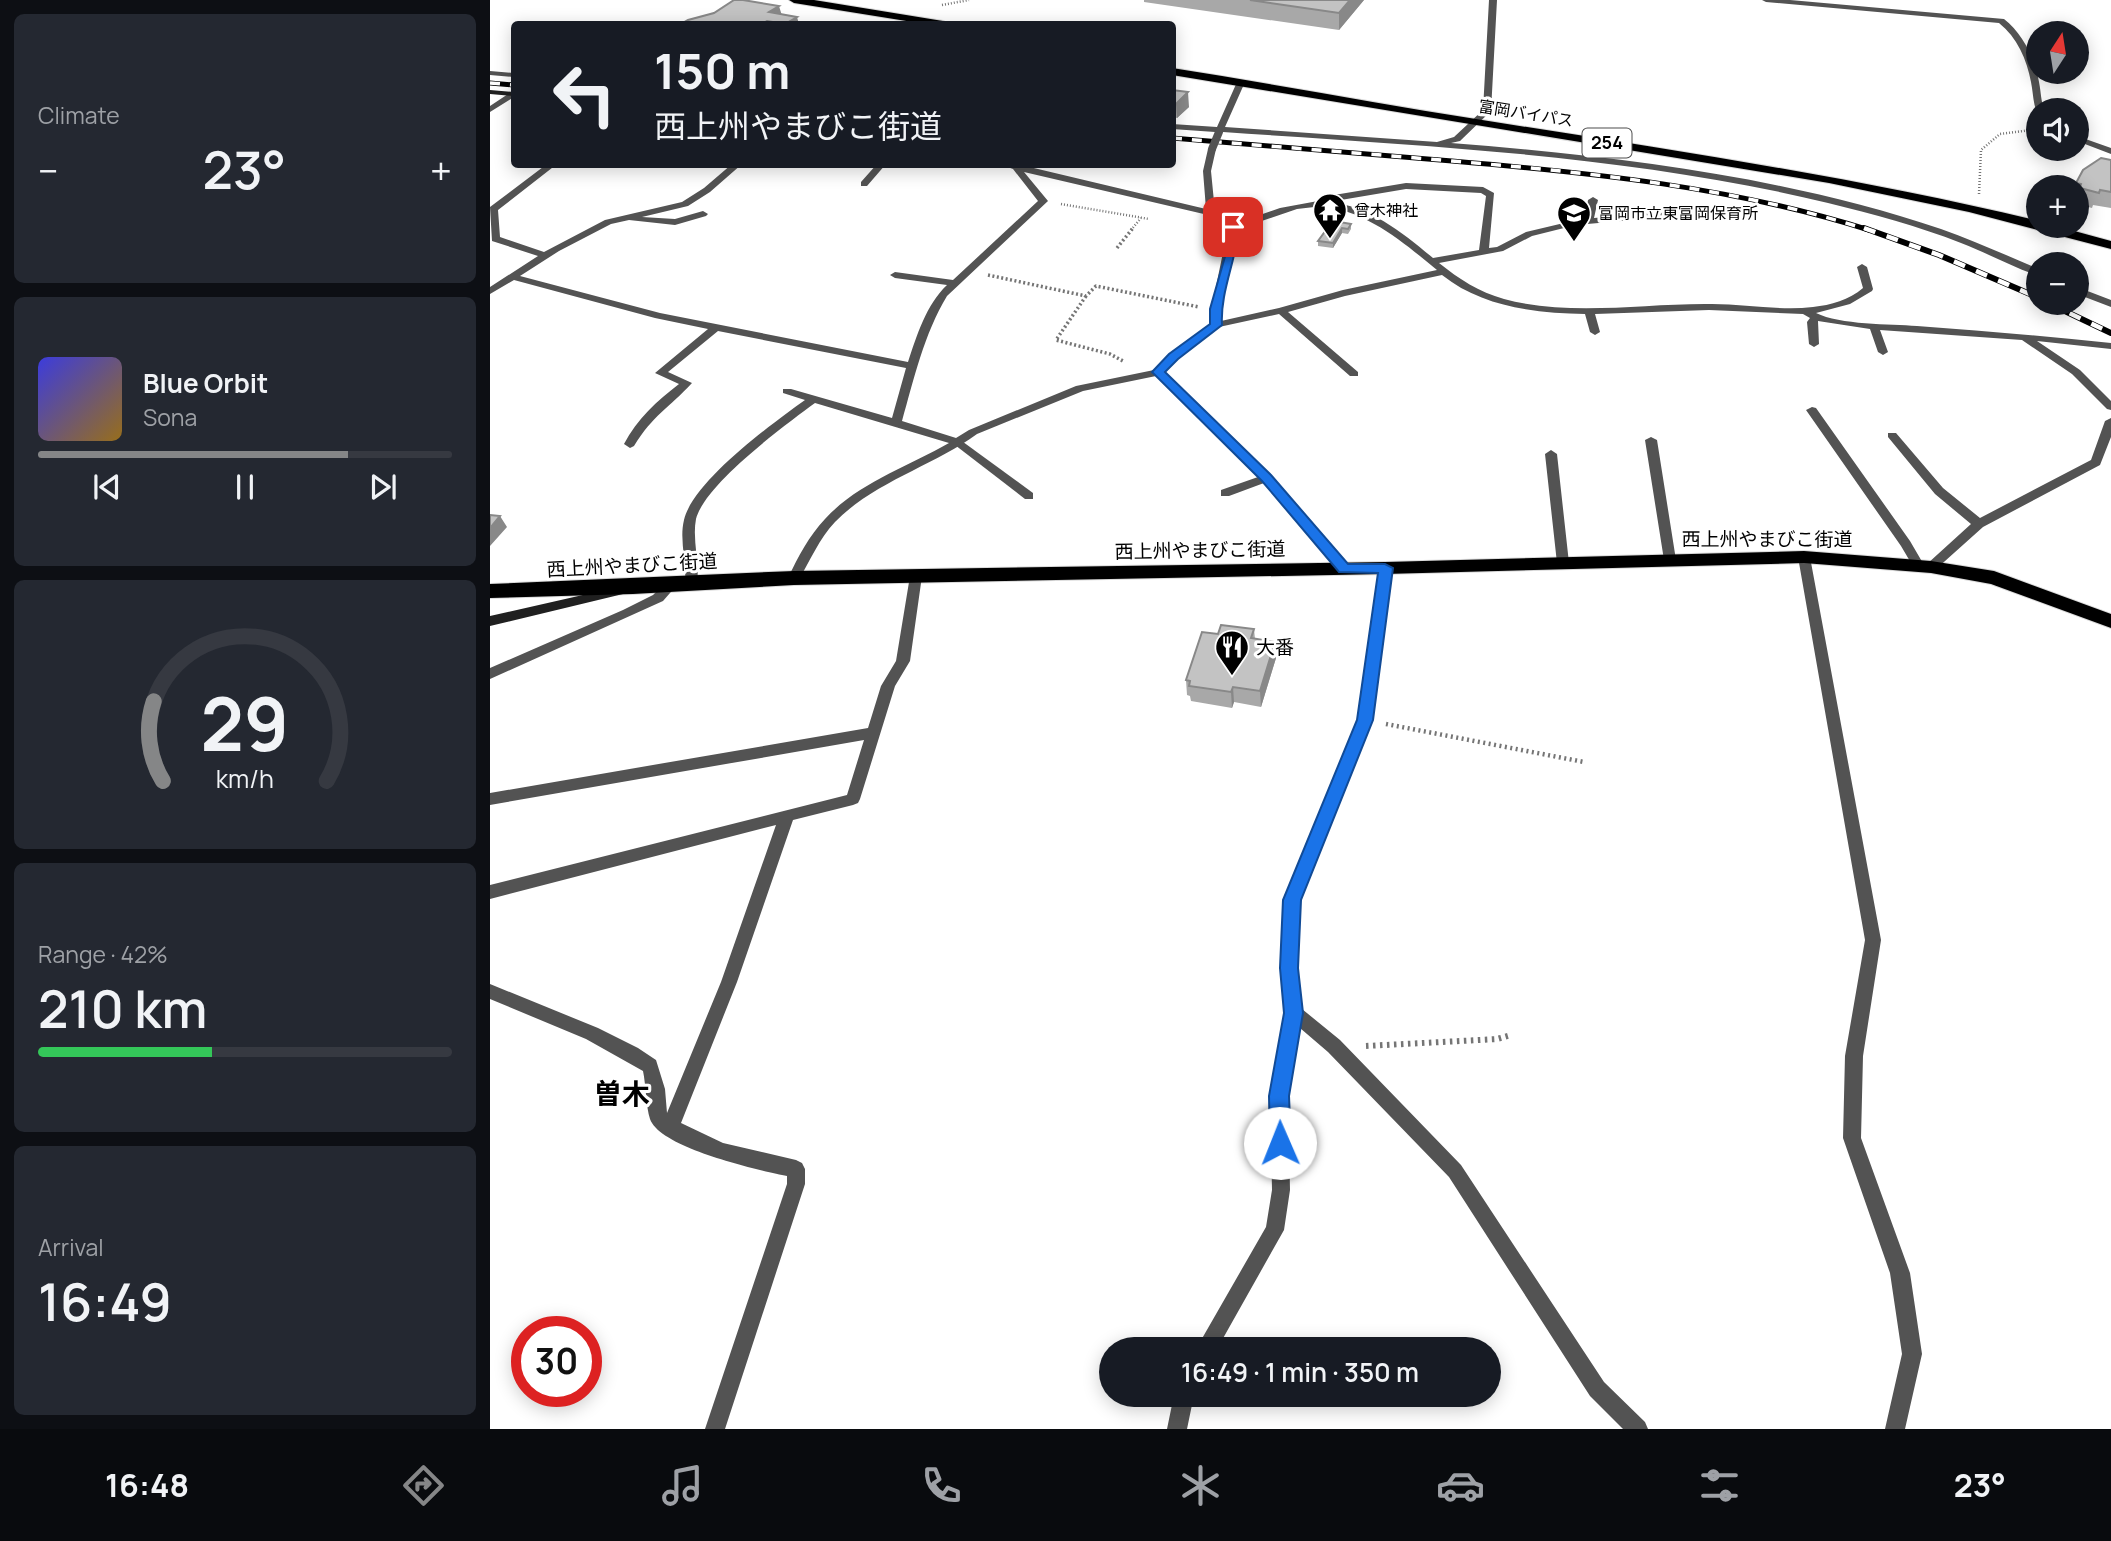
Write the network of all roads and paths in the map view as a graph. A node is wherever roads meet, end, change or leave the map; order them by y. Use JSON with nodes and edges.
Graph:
{"nodes":[{"id":1,"x":794,"y":0,"type":"edge"},
{"id":2,"x":1493,"y":0,"type":"edge"},
{"id":3,"x":1766,"y":0,"type":"edge"},
{"id":4,"x":783,"y":8,"type":"dead end"},
{"id":5,"x":861,"y":21,"type":"edge"},
{"id":6,"x":924,"y":21,"type":"edge"},
{"id":7,"x":1176,"y":62,"type":"edge"},
{"id":8,"x":1176,"y":72,"type":"edge"},
{"id":9,"x":490,"y":73,"type":"edge"},
{"id":10,"x":511,"y":75,"type":"edge"},
{"id":11,"x":1241,"y":82,"type":"junction"},
{"id":12,"x":490,"y":92,"type":"edge"},
{"id":13,"x":511,"y":94,"type":"edge"},
{"id":14,"x":511,"y":96,"type":"edge"},
{"id":15,"x":2035,"y":98,"type":"edge"},
{"id":16,"x":490,"y":110,"type":"edge"},
{"id":17,"x":1487,"y":111,"type":"junction"},
{"id":18,"x":1472,"y":123,"type":"junction"},
{"id":19,"x":1176,"y":126,"type":"edge"},
{"id":20,"x":1219,"y":131,"type":"junction"},
{"id":21,"x":2026,"y":131,"type":"edge"},
{"id":22,"x":2089,"y":143,"type":"edge"},
{"id":23,"x":1435,"y":145,"type":"junction"},
{"id":24,"x":2111,"y":151,"type":"edge"},
{"id":25,"x":547,"y":168,"type":"edge"},
{"id":26,"x":733,"y":168,"type":"edge"},
{"id":27,"x":878,"y":168,"type":"edge"},
{"id":28,"x":1017,"y":168,"type":"edge"},
{"id":29,"x":1020,"y":168,"type":"edge"},
{"id":30,"x":864,"y":184,"type":"dead end"},
{"id":31,"x":1979,"y":198,"type":"junction"},
{"id":32,"x":1593,"y":200,"type":"dead end"},
{"id":33,"x":1314,"y":203,"type":"junction"},
{"id":34,"x":1745,"y":207,"type":"dead end"},
{"id":35,"x":491,"y":209,"type":"edge"},
{"id":36,"x":2026,"y":210,"type":"edge"},
{"id":37,"x":1211,"y":213,"type":"junction"},
{"id":38,"x":704,"y":214,"type":"dead end"},
{"id":39,"x":627,"y":217,"type":"junction"},
{"id":40,"x":1141,"y":218,"type":"dead end"},
{"id":41,"x":1589,"y":220,"type":"junction"},
{"id":42,"x":2026,"y":221,"type":"edge"},
{"id":43,"x":2089,"y":226,"type":"edge"},
{"id":44,"x":1233,"y":227,"type":"junction"},
{"id":45,"x":2111,"y":232,"type":"edge"},
{"id":46,"x":2086,"y":238,"type":"edge"},
{"id":47,"x":2111,"y":245,"type":"edge"},
{"id":48,"x":1116,"y":248,"type":"dead end"},
{"id":49,"x":1484,"y":251,"type":"junction"},
{"id":50,"x":546,"y":256,"type":"junction"},
{"id":51,"x":1432,"y":261,"type":"junction"},
{"id":52,"x":1862,"y":267,"type":"dead end"},
{"id":53,"x":2026,"y":268,"type":"edge"},
{"id":54,"x":967,"y":270,"type":"junction"},
{"id":55,"x":1443,"y":271,"type":"junction"},
{"id":56,"x":895,"y":275,"type":"dead end"},
{"id":57,"x":513,"y":276,"type":"junction"},
{"id":58,"x":956,"y":283,"type":"junction"},
{"id":59,"x":490,"y":291,"type":"edge"},
{"id":60,"x":2089,"y":294,"type":"edge"},
{"id":61,"x":1086,"y":296,"type":"junction"},
{"id":62,"x":2111,"y":304,"type":"edge"},
{"id":63,"x":1215,"y":309,"type":"junction"},
{"id":64,"x":1589,"y":310,"type":"junction"},
{"id":65,"x":1805,"y":311,"type":"junction"},
{"id":66,"x":1281,"y":312,"type":"junction"},
{"id":67,"x":1816,"y":317,"type":"junction"},
{"id":68,"x":1216,"y":325,"type":"junction"},
{"id":69,"x":1874,"y":326,"type":"junction"},
{"id":70,"x":715,"y":328,"type":"junction"},
{"id":71,"x":1595,"y":332,"type":"dead end"},
{"id":72,"x":2025,"y":337,"type":"junction"},
{"id":73,"x":1814,"y":344,"type":"dead end"},
{"id":74,"x":2111,"y":346,"type":"edge"},
{"id":75,"x":1883,"y":352,"type":"dead end"},
{"id":76,"x":912,"y":366,"type":"junction"},
{"id":77,"x":1158,"y":372,"type":"junction"},
{"id":78,"x":1354,"y":374,"type":"dead end"},
{"id":79,"x":1136,"y":376,"type":"junction"},
{"id":80,"x":787,"y":391,"type":"dead end"},
{"id":81,"x":811,"y":400,"type":"junction"},
{"id":82,"x":2111,"y":407,"type":"edge"},
{"id":83,"x":1812,"y":410,"type":"dead end"},
{"id":84,"x":2111,"y":421,"type":"edge"},
{"id":85,"x":896,"y":423,"type":"junction"},
{"id":86,"x":1892,"y":435,"type":"dead end"},
{"id":87,"x":1651,"y":440,"type":"dead end"},
{"id":88,"x":959,"y":443,"type":"junction"},
{"id":89,"x":630,"y":444,"type":"dead end"},
{"id":90,"x":1552,"y":454,"type":"dead end"},
{"id":91,"x":1266,"y":478,"type":"junction"},
{"id":92,"x":1225,"y":493,"type":"dead end"},
{"id":93,"x":1029,"y":496,"type":"dead end"},
{"id":94,"x":1979,"y":524,"type":"junction"},
{"id":95,"x":1804,"y":557,"type":"junction"},
{"id":96,"x":1670,"y":559,"type":"junction"},
{"id":97,"x":1563,"y":563,"type":"junction"},
{"id":98,"x":1924,"y":566,"type":"junction"},
{"id":99,"x":1385,"y":568,"type":"junction"},
{"id":100,"x":1344,"y":569,"type":"junction"},
{"id":101,"x":916,"y":576,"type":"junction"},
{"id":102,"x":794,"y":578,"type":"junction"},
{"id":103,"x":691,"y":584,"type":"junction"},
{"id":104,"x":671,"y":585,"type":"junction"},
{"id":105,"x":633,"y":587,"type":"junction"},
{"id":106,"x":490,"y":591,"type":"edge"},
{"id":107,"x":490,"y":621,"type":"edge"},
{"id":108,"x":2111,"y":621,"type":"edge"},
{"id":109,"x":490,"y":674,"type":"edge"},
{"id":110,"x":1365,"y":720,"type":"junction"},
{"id":111,"x":873,"y":733,"type":"junction"},
{"id":112,"x":1584,"y":762,"type":"dead end"},
{"id":113,"x":490,"y":799,"type":"edge"},
{"id":114,"x":787,"y":816,"type":"junction"},
{"id":115,"x":490,"y":892,"type":"edge"},
{"id":116,"x":490,"y":991,"type":"edge"},
{"id":117,"x":1294,"y":1013,"type":"junction"},
{"id":118,"x":1511,"y":1035,"type":"dead end"},
{"id":119,"x":1334,"y":1046,"type":"junction"},
{"id":120,"x":670,"y":1128,"type":"junction"},
{"id":121,"x":1213,"y":1337,"type":"edge"},
{"id":122,"x":1182,"y":1407,"type":"edge"},
{"id":123,"x":715,"y":1429,"type":"edge"},
{"id":124,"x":1177,"y":1429,"type":"edge"},
{"id":125,"x":1638,"y":1429,"type":"edge"},
{"id":126,"x":1895,"y":1429,"type":"edge"}],
"edges":[{"from":1,"to":6,"type":"highway"},
{"from":2,"to":17,"type":"street"},
{"from":3,"to":15,"type":"street"},
{"from":4,"to":5,"type":"highway"},
{"from":7,"to":17,"type":"highway","name":"富岡バイパス","number":"254"},
{"from":8,"to":11,"type":"highway","name":"富岡バイパス","number":"254"},
{"from":9,"to":10,"type":"street"},
{"from":11,"to":18,"type":"highway","name":"富岡バイパス","number":"254"},
{"from":11,"to":20,"type":"street"},
{"from":12,"to":13,"type":"street"},
{"from":14,"to":16,"type":"street"},
{"from":17,"to":18,"type":"street"},
{"from":17,"to":31,"type":"highway","name":"富岡バイパス","number":"254"},
{"from":18,"to":23,"type":"street"},
{"from":18,"to":42,"type":"highway","name":"富岡バイパス","number":"254"},
{"from":19,"to":20,"type":"street"},
{"from":20,"to":23,"type":"street"},
{"from":20,"to":37,"type":"street","bridge":true},
{"from":21,"to":31,"type":"path"},
{"from":22,"to":24,"type":"street"},
{"from":23,"to":53,"type":"street"},
{"from":25,"to":35,"type":"street"},
{"from":26,"to":39,"type":"street"},
{"from":27,"to":30,"type":"street"},
{"from":28,"to":54,"type":"street"},
{"from":29,"to":37,"type":"street"},
{"from":31,"to":36,"type":"highway","name":"富岡バイパス","number":"254"},
{"from":32,"to":41,"type":"street"},
{"from":33,"to":44,"type":"street"},
{"from":33,"to":49,"type":"street"},
{"from":33,"to":51,"type":"street"},
{"from":34,"to":41,"type":"street"},
{"from":35,"to":50,"type":"street"},
{"from":37,"to":44,"type":"street"},
{"from":38,"to":39,"type":"street"},
{"from":39,"to":50,"type":"street"},
{"from":40,"to":48,"type":"path"},
{"from":41,"to":49,"type":"street"},
{"from":43,"to":45,"type":"highway"},
{"from":44,"to":63,"type":"street"},
{"from":46,"to":47,"type":"highway","name":"富岡バイパス","number":"254"},
{"from":49,"to":51,"type":"street"},
{"from":50,"to":57,"type":"street"},
{"from":51,"to":55,"type":"street"},
{"from":52,"to":65,"type":"street"},
{"from":54,"to":58,"type":"street"},
{"from":54,"to":61,"type":"path"},
{"from":55,"to":64,"type":"street"},
{"from":55,"to":66,"type":"street"},
{"from":56,"to":58,"type":"street"},
{"from":57,"to":59,"type":"street"},
{"from":57,"to":70,"type":"street"},
{"from":58,"to":76,"type":"street"},
{"from":60,"to":62,"type":"street"},
{"from":61,"to":63,"type":"path"},
{"from":61,"to":79,"type":"path"},
{"from":63,"to":68,"type":"street"},
{"from":64,"to":65,"type":"street"},
{"from":64,"to":71,"type":"street"},
{"from":65,"to":67,"type":"street"},
{"from":66,"to":68,"type":"street"},
{"from":66,"to":78,"type":"street"},
{"from":67,"to":69,"type":"street"},
{"from":67,"to":73,"type":"street"},
{"from":68,"to":77,"type":"street"},
{"from":69,"to":72,"type":"street"},
{"from":69,"to":75,"type":"street"},
{"from":70,"to":76,"type":"street"},
{"from":70,"to":89,"type":"street"},
{"from":72,"to":74,"type":"street"},
{"from":72,"to":82,"type":"street"},
{"from":76,"to":85,"type":"street"},
{"from":77,"to":79,"type":"street"},
{"from":77,"to":91,"type":"street"},
{"from":79,"to":88,"type":"street"},
{"from":80,"to":81,"type":"street"},
{"from":81,"to":85,"type":"street"},
{"from":81,"to":103,"type":"street"},
{"from":83,"to":98,"type":"street"},
{"from":84,"to":94,"type":"street"},
{"from":85,"to":88,"type":"street"},
{"from":86,"to":94,"type":"street"},
{"from":87,"to":96,"type":"street"},
{"from":88,"to":93,"type":"street"},
{"from":88,"to":102,"type":"street"},
{"from":90,"to":97,"type":"street"},
{"from":91,"to":92,"type":"street"},
{"from":91,"to":100,"type":"street"},
{"from":94,"to":98,"type":"street"},
{"from":95,"to":96,"type":"highway","name":"西上州やまびこ街道"},
{"from":95,"to":98,"type":"highway","name":"西上州やまびこ街道"},
{"from":95,"to":126,"type":"street"},
{"from":96,"to":97,"type":"highway","name":"西上州やまびこ街道"},
{"from":97,"to":99,"type":"highway","name":"西上州やまびこ街道"},
{"from":98,"to":108,"type":"highway","name":"西上州やまびこ街道"},
{"from":99,"to":100,"type":"highway","name":"西上州やまびこ街道"},
{"from":99,"to":110,"type":"street"},
{"from":100,"to":101,"type":"highway","name":"西上州やまびこ街道"},
{"from":101,"to":102,"type":"highway","name":"西上州やまびこ街道"},
{"from":101,"to":111,"type":"street"},
{"from":102,"to":103,"type":"highway","name":"西上州やまびこ街道"},
{"from":103,"to":104,"type":"highway","name":"西上州やまびこ街道"},
{"from":104,"to":105,"type":"highway","name":"西上州やまびこ街道"},
{"from":104,"to":109,"type":"street"},
{"from":105,"to":106,"type":"highway","name":"西上州やまびこ街道"},
{"from":105,"to":107,"type":"street"},
{"from":110,"to":112,"type":"path"},
{"from":110,"to":117,"type":"street"},
{"from":111,"to":113,"type":"street"},
{"from":111,"to":114,"type":"street"},
{"from":114,"to":115,"type":"street"},
{"from":114,"to":120,"type":"street"},
{"from":116,"to":120,"type":"street"},
{"from":117,"to":119,"type":"street"},
{"from":117,"to":121,"type":"street"},
{"from":118,"to":119,"type":"path"},
{"from":119,"to":125,"type":"street"},
{"from":120,"to":123,"type":"street"},
{"from":122,"to":124,"type":"street"}]}
